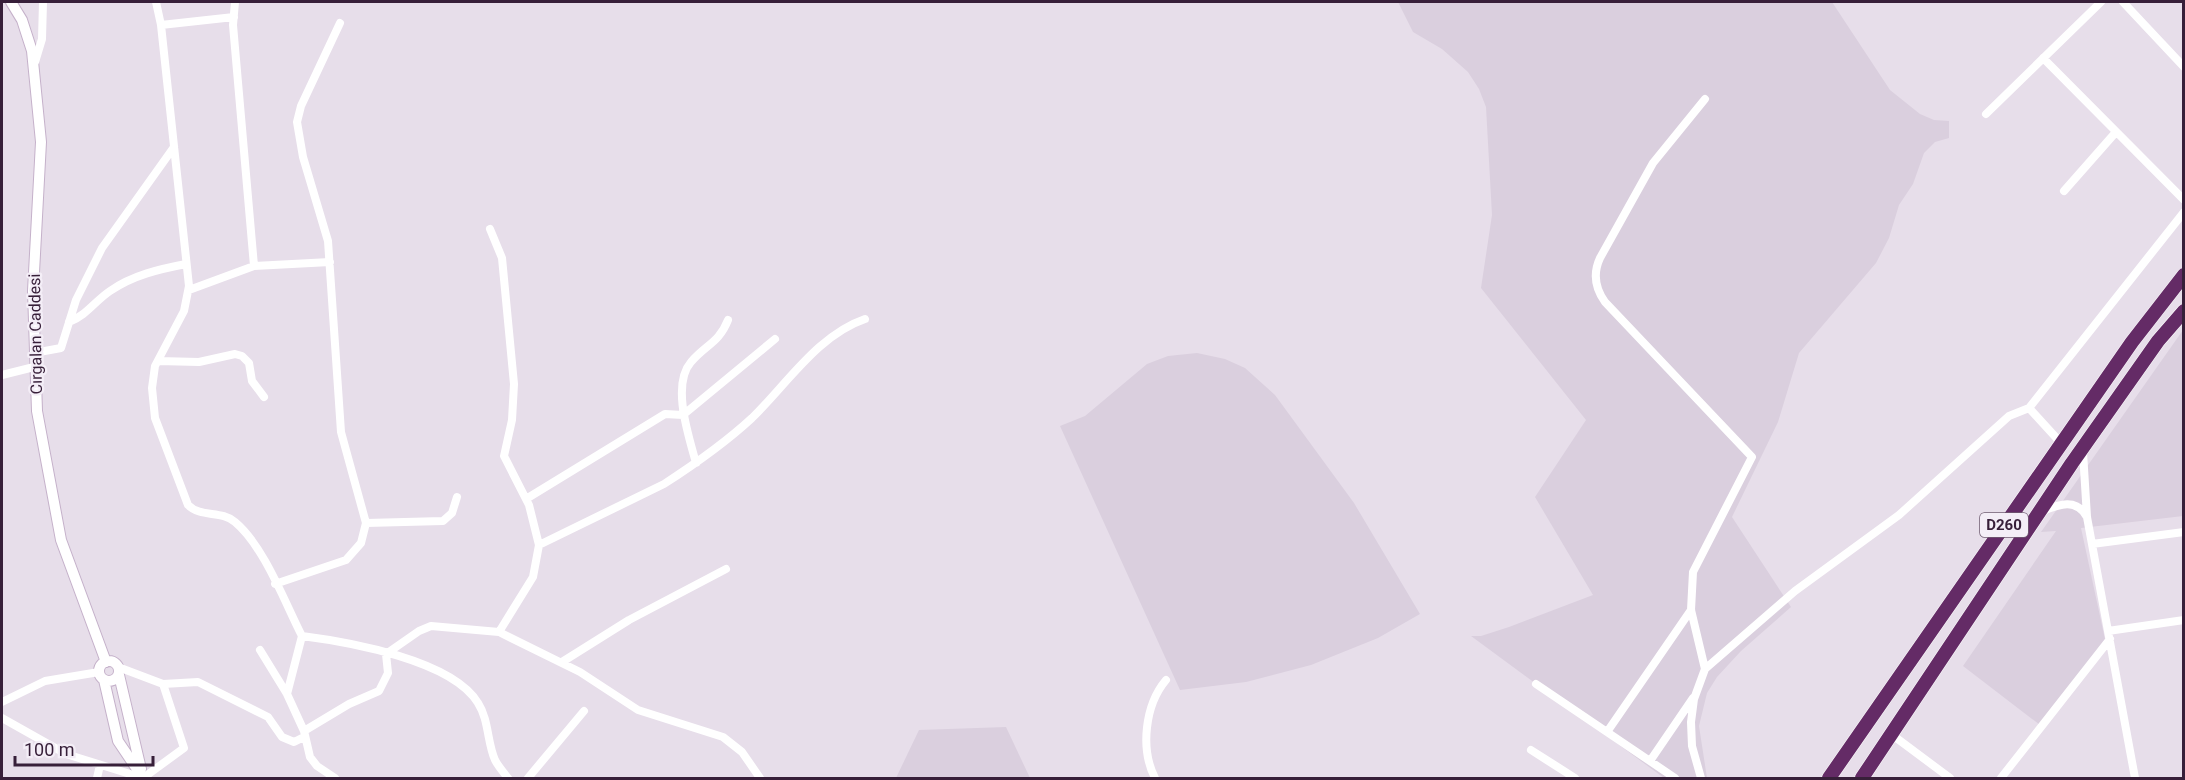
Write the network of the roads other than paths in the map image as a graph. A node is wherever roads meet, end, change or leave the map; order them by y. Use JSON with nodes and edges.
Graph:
{"nodes":[{"id":1,"x":11,"y":2,"type":"edge"},
{"id":2,"x":43,"y":2,"type":"edge"},
{"id":3,"x":156,"y":2,"type":"edge"},
{"id":4,"x":235,"y":2,"type":"edge"},
{"id":5,"x":2101,"y":2,"type":"edge"},
{"id":6,"x":2123,"y":2,"type":"edge"},
{"id":7,"x":234,"y":17,"type":"junction"},
{"id":8,"x":340,"y":23,"type":"dead end"},
{"id":9,"x":161,"y":25,"type":"junction"},
{"id":10,"x":2043,"y":58,"type":"junction"},
{"id":11,"x":35,"y":62,"type":"junction"},
{"id":12,"x":2184,"y":67,"type":"edge"},
{"id":13,"x":1705,"y":99,"type":"dead end"},
{"id":14,"x":1986,"y":114,"type":"dead end"},
{"id":15,"x":2116,"y":132,"type":"junction"},
{"id":16,"x":174,"y":147,"type":"junction"},
{"id":17,"x":2064,"y":190,"type":"dead end"},
{"id":18,"x":2184,"y":200,"type":"edge"},
{"id":19,"x":2184,"y":212,"type":"edge"},
{"id":20,"x":490,"y":229,"type":"dead end"},
{"id":21,"x":330,"y":262,"type":"junction"},
{"id":22,"x":186,"y":264,"type":"junction"},
{"id":23,"x":254,"y":266,"type":"junction"},
{"id":24,"x":2184,"y":276,"type":"edge"},
{"id":25,"x":189,"y":290,"type":"junction"},
{"id":26,"x":2184,"y":310,"type":"edge"},
{"id":27,"x":865,"y":319,"type":"dead end"},
{"id":28,"x":728,"y":320,"type":"dead end"},
{"id":29,"x":69,"y":322,"type":"junction"},
{"id":30,"x":775,"y":339,"type":"dead end"},
{"id":31,"x":33,"y":352,"type":"junction"},
{"id":32,"x":158,"y":361,"type":"junction"},
{"id":33,"x":34,"y":367,"type":"junction"},
{"id":34,"x":2,"y":375,"type":"edge"},
{"id":35,"x":264,"y":397,"type":"dead end"},
{"id":36,"x":2029,"y":408,"type":"junction"},
{"id":37,"x":683,"y":415,"type":"junction"},
{"id":38,"x":2061,"y":443,"type":"junction"},
{"id":39,"x":2083,"y":448,"type":"junction"},
{"id":40,"x":696,"y":463,"type":"junction"},
{"id":41,"x":457,"y":497,"type":"dead end"},
{"id":42,"x":526,"y":499,"type":"junction"},
{"id":43,"x":2039,"y":513,"type":"junction"},
{"id":44,"x":2087,"y":517,"type":"junction"},
{"id":45,"x":366,"y":523,"type":"junction"},
{"id":46,"x":2184,"y":532,"type":"edge"},
{"id":47,"x":2092,"y":544,"type":"junction"},
{"id":48,"x":539,"y":545,"type":"junction"},
{"id":49,"x":726,"y":569,"type":"dead end"},
{"id":50,"x":275,"y":584,"type":"junction"},
{"id":51,"x":1690,"y":610,"type":"junction"},
{"id":52,"x":2184,"y":620,"type":"edge"},
{"id":53,"x":499,"y":632,"type":"junction"},
{"id":54,"x":2109,"y":635,"type":"junction"},
{"id":55,"x":302,"y":636,"type":"junction"},
{"id":56,"x":260,"y":650,"type":"dead end"},
{"id":57,"x":386,"y":654,"type":"junction"},
{"id":58,"x":106,"y":662,"type":"junction"},
{"id":59,"x":562,"y":662,"type":"junction"},
{"id":60,"x":1705,"y":669,"type":"junction"},
{"id":61,"x":119,"y":671,"type":"junction"},
{"id":62,"x":102,"y":676,"type":"junction"},
{"id":63,"x":1166,"y":680,"type":"dead end"},
{"id":64,"x":163,"y":684,"type":"junction"},
{"id":65,"x":1536,"y":684,"type":"dead end"},
{"id":66,"x":287,"y":694,"type":"junction"},
{"id":67,"x":1695,"y":695,"type":"junction"},
{"id":68,"x":2,"y":702,"type":"edge"},
{"id":69,"x":584,"y":711,"type":"dead end"},
{"id":70,"x":2,"y":718,"type":"edge"},
{"id":71,"x":1607,"y":732,"type":"junction"},
{"id":72,"x":304,"y":734,"type":"junction"},
{"id":73,"x":1891,"y":734,"type":"junction"},
{"id":74,"x":1531,"y":750,"type":"dead end"},
{"id":75,"x":1650,"y":761,"type":"junction"},
{"id":76,"x":100,"y":765,"type":"junction"},
{"id":77,"x":97,"y":778,"type":"edge"},
{"id":78,"x":143,"y":778,"type":"edge"},
{"id":79,"x":335,"y":778,"type":"edge"},
{"id":80,"x":508,"y":778,"type":"edge"},
{"id":81,"x":528,"y":778,"type":"edge"},
{"id":82,"x":760,"y":778,"type":"edge"},
{"id":83,"x":1155,"y":778,"type":"edge"},
{"id":84,"x":1575,"y":778,"type":"edge"},
{"id":85,"x":1676,"y":778,"type":"edge"},
{"id":86,"x":1701,"y":778,"type":"edge"},
{"id":87,"x":1829,"y":778,"type":"edge"},
{"id":88,"x":1862,"y":778,"type":"edge"},
{"id":89,"x":1950,"y":778,"type":"edge"},
{"id":90,"x":2001,"y":778,"type":"edge"},
{"id":91,"x":2136,"y":778,"type":"edge"}],
"edges":[{"from":1,"to":11,"type":"street","name":"Cırgalan Caddesi"},
{"from":2,"to":11,"type":"street"},
{"from":3,"to":9,"type":"street"},
{"from":4,"to":7,"type":"street"},
{"from":5,"to":10,"type":"street"},
{"from":6,"to":12,"type":"street"},
{"from":7,"to":9,"type":"street"},
{"from":7,"to":23,"type":"street"},
{"from":8,"to":21,"type":"street"},
{"from":9,"to":16,"type":"street"},
{"from":10,"to":14,"type":"street"},
{"from":10,"to":15,"type":"street"},
{"from":11,"to":31,"type":"street","name":"Cırgalan Caddesi"},
{"from":13,"to":51,"type":"street"},
{"from":15,"to":17,"type":"street"},
{"from":15,"to":18,"type":"street"},
{"from":16,"to":22,"type":"street"},
{"from":16,"to":29,"type":"street"},
{"from":19,"to":36,"type":"street"},
{"from":20,"to":42,"type":"street"},
{"from":21,"to":23,"type":"street"},
{"from":21,"to":45,"type":"street"},
{"from":22,"to":25,"type":"street"},
{"from":22,"to":29,"type":"street"},
{"from":23,"to":25,"type":"street"},
{"from":24,"to":38,"type":"highway","number":"D260"},
{"from":25,"to":32,"type":"street"},
{"from":26,"to":39,"type":"highway","number":"D260"},
{"from":27,"to":40,"type":"street"},
{"from":28,"to":37,"type":"street"},
{"from":29,"to":31,"type":"street"},
{"from":30,"to":37,"type":"street"},
{"from":31,"to":33,"type":"street","name":"Cırgalan Caddesi"},
{"from":32,"to":35,"type":"street"},
{"from":32,"to":50,"type":"street"},
{"from":33,"to":34,"type":"street"},
{"from":33,"to":58,"type":"street","name":"Cırgalan Caddesi"},
{"from":36,"to":38,"type":"street"},
{"from":36,"to":60,"type":"street"},
{"from":37,"to":40,"type":"street"},
{"from":37,"to":42,"type":"street"},
{"from":38,"to":87,"type":"highway","number":"D260"},
{"from":39,"to":43,"type":"highway","number":"D260"},
{"from":39,"to":44,"type":"street"},
{"from":40,"to":48,"type":"street"},
{"from":41,"to":45,"type":"street"},
{"from":42,"to":48,"type":"street"},
{"from":43,"to":44,"type":"street"},
{"from":43,"to":73,"type":"highway","number":"D260"},
{"from":44,"to":47,"type":"street"},
{"from":45,"to":50,"type":"street"},
{"from":46,"to":47,"type":"street"},
{"from":47,"to":54,"type":"street"},
{"from":48,"to":53,"type":"street"},
{"from":49,"to":59,"type":"street"},
{"from":50,"to":55,"type":"street"},
{"from":51,"to":60,"type":"street"},
{"from":51,"to":71,"type":"street"},
{"from":52,"to":54,"type":"street"},
{"from":53,"to":57,"type":"street"},
{"from":53,"to":59,"type":"street"},
{"from":54,"to":90,"type":"street"},
{"from":54,"to":91,"type":"street"},
{"from":55,"to":57,"type":"street"},
{"from":55,"to":66,"type":"street"},
{"from":56,"to":66,"type":"street"},
{"from":57,"to":72,"type":"street"},
{"from":57,"to":80,"type":"street"},
{"from":58,"to":61,"type":"street"},
{"from":58,"to":62,"type":"street"},
{"from":59,"to":82,"type":"street"},
{"from":60,"to":67,"type":"street"},
{"from":61,"to":62,"type":"street"},
{"from":61,"to":64,"type":"street"},
{"from":61,"to":78,"type":"street"},
{"from":62,"to":68,"type":"street"},
{"from":62,"to":78,"type":"street"},
{"from":63,"to":83,"type":"street"},
{"from":64,"to":72,"type":"street"},
{"from":64,"to":78,"type":"street"},
{"from":65,"to":71,"type":"street"},
{"from":66,"to":72,"type":"street"},
{"from":67,"to":75,"type":"street"},
{"from":67,"to":86,"type":"street"},
{"from":69,"to":81,"type":"street"},
{"from":70,"to":76,"type":"street"},
{"from":71,"to":75,"type":"street"},
{"from":72,"to":79,"type":"street"},
{"from":73,"to":88,"type":"highway","number":"D260"},
{"from":73,"to":89,"type":"street"},
{"from":74,"to":84,"type":"street"},
{"from":75,"to":85,"type":"street"},
{"from":76,"to":77,"type":"street"},
{"from":76,"to":78,"type":"street"}]}
